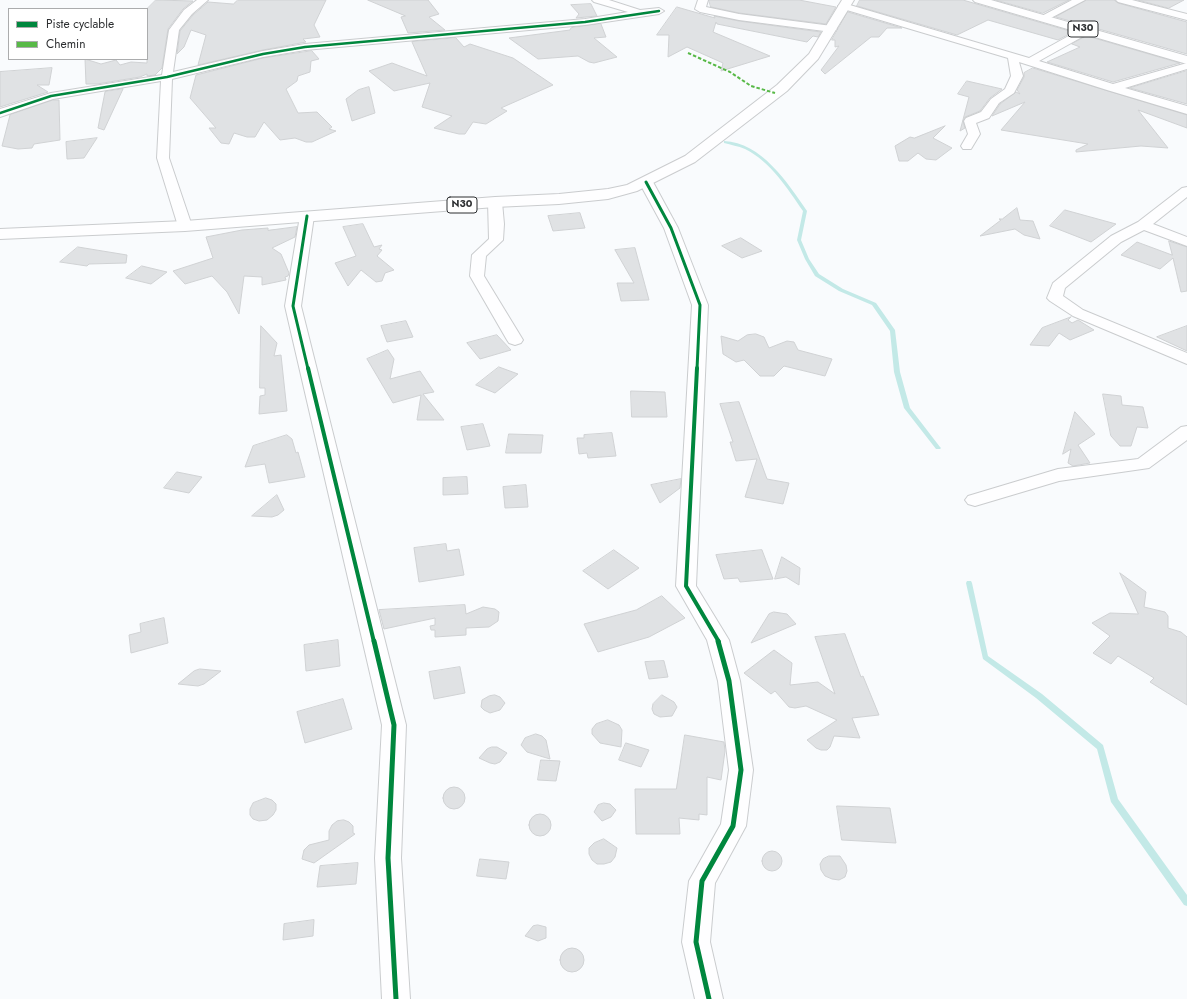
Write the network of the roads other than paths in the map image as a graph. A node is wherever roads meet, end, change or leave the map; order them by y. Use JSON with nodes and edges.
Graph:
{"nodes":[{"id":1,"x":203,"y":0,"type":"edge"},
{"id":2,"x":597,"y":0,"type":"edge"},
{"id":3,"x":703,"y":0,"type":"edge"},
{"id":4,"x":979,"y":0,"type":"edge"},
{"id":5,"x":1080,"y":0,"type":"edge"},
{"id":6,"x":1121,"y":0,"type":"edge"},
{"id":7,"x":846,"y":3,"type":"edge"},
{"id":8,"x":659,"y":11,"type":"dead end"},
{"id":9,"x":638,"y":13,"type":"junction"},
{"id":10,"x":1187,"y":17,"type":"edge"},
{"id":11,"x":1042,"y":18,"type":"junction"},
{"id":12,"x":832,"y":29,"type":"junction"},
{"id":13,"x":1087,"y":30,"type":"junction"},
{"id":14,"x":1013,"y":57,"type":"junction"},
{"id":15,"x":1187,"y":60,"type":"edge"},
{"id":16,"x":1030,"y":62,"type":"junction"},
{"id":17,"x":1187,"y":66,"type":"edge"},
{"id":18,"x":167,"y":77,"type":"junction"},
{"id":19,"x":1111,"y":88,"type":"junction"},
{"id":20,"x":1187,"y":110,"type":"edge"},
{"id":21,"x":0,"y":113,"type":"edge"},
{"id":22,"x":967,"y":146,"type":"dead end"},
{"id":23,"x":646,"y":182,"type":"junction"},
{"id":24,"x":1187,"y":191,"type":"edge"},
{"id":25,"x":495,"y":202,"type":"junction"},
{"id":26,"x":307,"y":216,"type":"junction"},
{"id":27,"x":1143,"y":225,"type":"junction"},
{"id":28,"x":185,"y":226,"type":"junction"},
{"id":29,"x":0,"y":234,"type":"edge"},
{"id":30,"x":1187,"y":242,"type":"edge"},
{"id":31,"x":515,"y":340,"type":"dead end"},
{"id":32,"x":1187,"y":359,"type":"edge"},
{"id":33,"x":1187,"y":431,"type":"edge"},
{"id":34,"x":975,"y":500,"type":"dead end"},
{"id":35,"x":396,"y":999,"type":"edge"},
{"id":36,"x":709,"y":999,"type":"edge"}],
"edges":[{"from":1,"to":18,"type":"street"},
{"from":2,"to":9,"type":"street"},
{"from":3,"to":12,"type":"street"},
{"from":4,"to":11,"type":"main road","number":"N30"},
{"from":5,"to":11,"type":"street"},
{"from":6,"to":10,"type":"street"},
{"from":7,"to":12,"type":"main road","number":"N30"},
{"from":7,"to":14,"type":"street"},
{"from":8,"to":9,"type":"street"},
{"from":9,"to":18,"type":"street"},
{"from":11,"to":13,"type":"main road","number":"N30"},
{"from":12,"to":23,"type":"main road","number":"N30"},
{"from":13,"to":15,"type":"main road","number":"N30"},
{"from":13,"to":16,"type":"street"},
{"from":14,"to":16,"type":"street"},
{"from":14,"to":22,"type":"street"},
{"from":16,"to":19,"type":"street"},
{"from":17,"to":19,"type":"street"},
{"from":18,"to":21,"type":"street"},
{"from":18,"to":28,"type":"street"},
{"from":19,"to":20,"type":"street"},
{"from":23,"to":25,"type":"main road","number":"N30"},
{"from":23,"to":36,"type":"street"},
{"from":24,"to":27,"type":"street"},
{"from":25,"to":26,"type":"main road","number":"N30"},
{"from":25,"to":31,"type":"street"},
{"from":26,"to":28,"type":"main road","number":"N30"},
{"from":26,"to":35,"type":"street"},
{"from":27,"to":30,"type":"street"},
{"from":27,"to":32,"type":"street"},
{"from":28,"to":29,"type":"main road","number":"N30"},
{"from":33,"to":34,"type":"street"}]}
